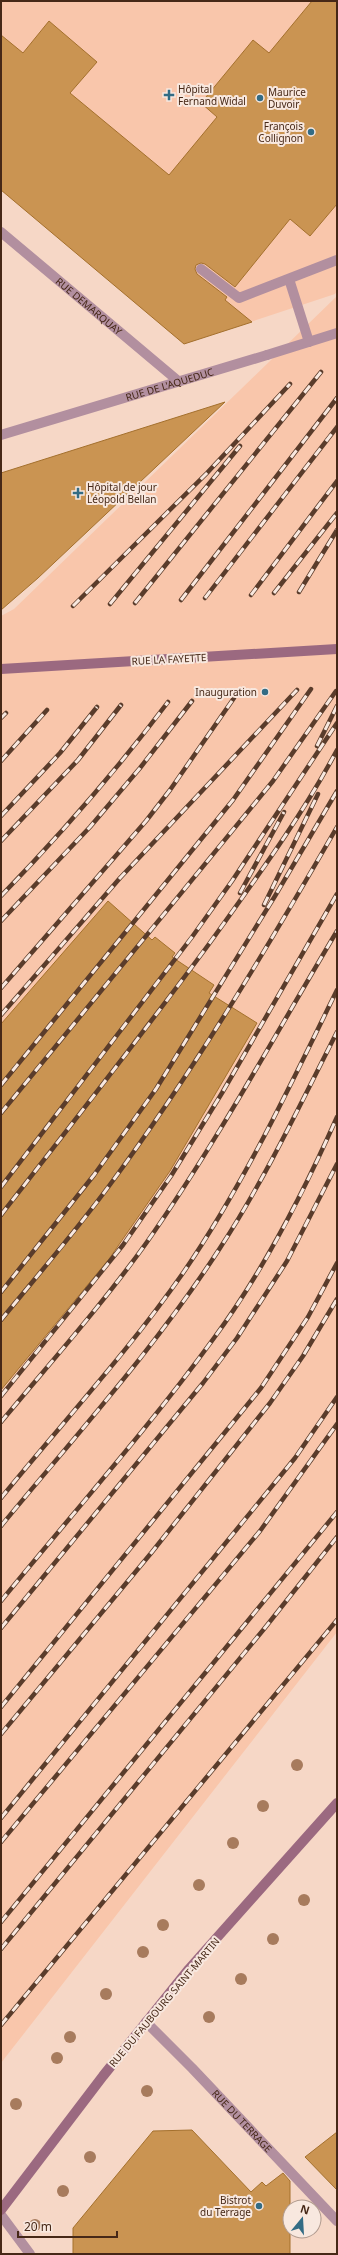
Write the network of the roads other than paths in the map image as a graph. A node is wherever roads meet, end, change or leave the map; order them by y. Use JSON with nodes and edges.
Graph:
{"nodes":[{"id":1,"x":1,"y":232,"type":"edge"},
{"id":2,"x":337,"y":260,"type":"edge"},
{"id":3,"x":201,"y":269,"type":"dead end"},
{"id":4,"x":289,"y":279,"type":"junction"},
{"id":5,"x":337,"y":333,"type":"edge"},
{"id":6,"x":309,"y":342,"type":"junction"},
{"id":7,"x":178,"y":380,"type":"junction"},
{"id":8,"x":1,"y":435,"type":"edge"},
{"id":9,"x":337,"y":649,"type":"edge"},
{"id":10,"x":1,"y":669,"type":"edge"},
{"id":11,"x":337,"y":1803,"type":"edge"},
{"id":12,"x":146,"y":2022,"type":"junction"},
{"id":13,"x":1,"y":2210,"type":"edge"},
{"id":14,"x":1,"y":2215,"type":"edge"},
{"id":15,"x":337,"y":2221,"type":"edge"},
{"id":16,"x":30,"y":2254,"type":"edge"}],
"edges":[{"from":1,"to":7,"type":"street","name":"RUE DEMARQUAY"},
{"from":2,"to":4,"type":"street"},
{"from":3,"to":4,"type":"street"},
{"from":4,"to":6,"type":"street"},
{"from":5,"to":6,"type":"street","name":"RUE DE L'AQUEDUC","bridge":true},
{"from":6,"to":7,"type":"street","name":"RUE DE L'AQUEDUC","bridge":true},
{"from":7,"to":8,"type":"street","name":"RUE DE L'AQUEDUC"},
{"from":9,"to":10,"type":"main road","name":"RUE LA FAYETTE","bridge":true},
{"from":11,"to":12,"type":"main road","name":"RUE DU FAUBOURG SAINT-MARTIN"},
{"from":12,"to":13,"type":"main road","name":"RUE DU FAUBOURG SAINT-MARTIN"},
{"from":12,"to":15,"type":"street","name":"RUE DU TERRAGE"},
{"from":14,"to":16,"type":"street"}]}
